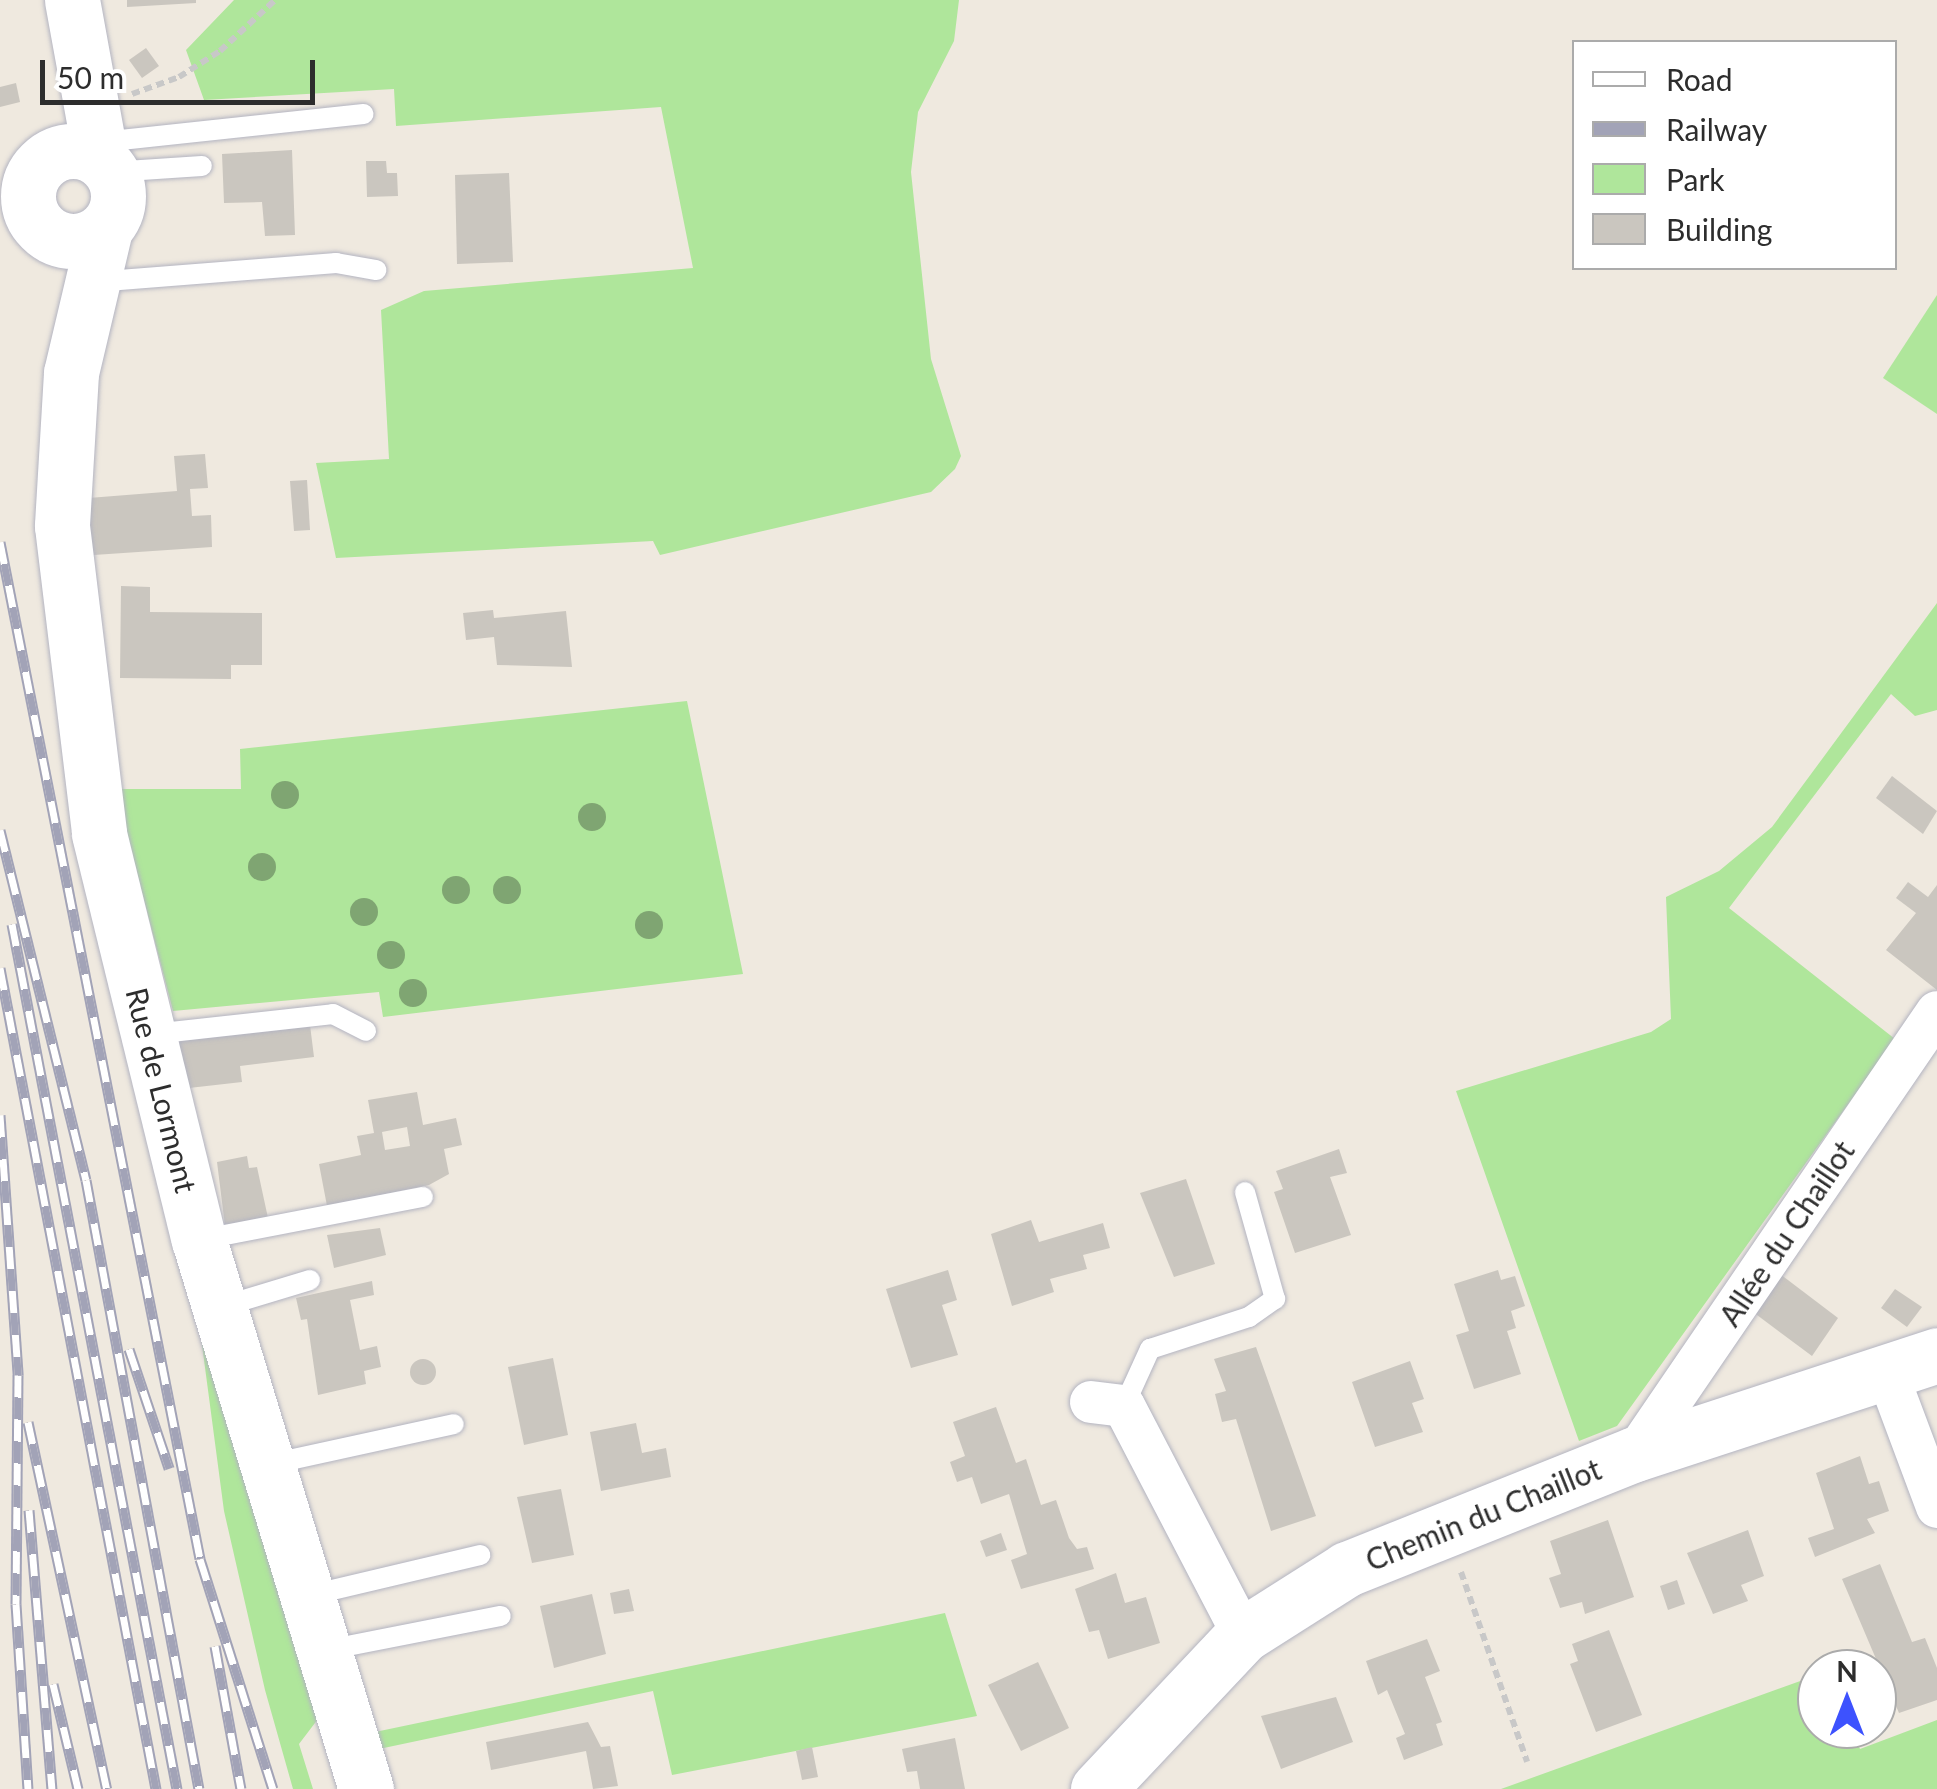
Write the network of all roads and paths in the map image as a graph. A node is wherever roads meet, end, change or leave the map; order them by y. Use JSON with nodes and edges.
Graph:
{"nodes":[{"id":1,"x":275,"y":0,"type":"edge"},
{"id":2,"x":76,"y":24,"type":"edge"},
{"id":3,"x":179,"y":77,"type":"dead end"},
{"id":4,"x":364,"y":114,"type":"dead end"},
{"id":5,"x":202,"y":166,"type":"dead end"},
{"id":6,"x":62,"y":202,"type":"edge"},
{"id":7,"x":376,"y":270,"type":"dead end"},
{"id":8,"x":1937,"y":1012,"type":"edge"},
{"id":9,"x":366,"y":1031,"type":"dead end"},
{"id":10,"x":147,"y":1034,"type":"junction"},
{"id":11,"x":1244,"y":1192,"type":"dead end"},
{"id":12,"x":423,"y":1198,"type":"dead end"},
{"id":13,"x":199,"y":1240,"type":"junction"},
{"id":14,"x":310,"y":1280,"type":"dead end"},
{"id":15,"x":218,"y":1308,"type":"junction"},
{"id":16,"x":1912,"y":1364,"type":"edge"},
{"id":17,"x":1108,"y":1404,"type":"joint"},
{"id":18,"x":454,"y":1424,"type":"dead end"},
{"id":19,"x":1635,"y":1454,"type":"junction"},
{"id":20,"x":265,"y":1465,"type":"junction"},
{"id":21,"x":1937,"y":1507,"type":"edge"},
{"id":22,"x":1446,"y":1528,"type":"junction"},
{"id":23,"x":480,"y":1555,"type":"dead end"},
{"id":24,"x":306,"y":1596,"type":"junction"},
{"id":25,"x":502,"y":1616,"type":"dead end"},
{"id":26,"x":1243,"y":1635,"type":"junction"},
{"id":27,"x":324,"y":1650,"type":"junction"},
{"id":28,"x":1528,"y":1762,"type":"dead end"},
{"id":29,"x":366,"y":1789,"type":"edge"},
{"id":30,"x":1098,"y":1789,"type":"edge"}],
"edges":[{"from":1,"to":3,"type":"path"},
{"from":2,"to":6,"type":"main road","name":"Rue de Lormont"},
{"from":4,"to":6,"type":"lane"},
{"from":5,"to":6,"type":"lane"},
{"from":6,"to":7,"type":"lane"},
{"from":6,"to":10,"type":"main road","name":"Rue de Lormont"},
{"from":8,"to":19,"type":"street","name":"Allée du Chaillot"},
{"from":9,"to":10,"type":"lane"},
{"from":10,"to":13,"type":"main road","name":"Rue de Lormont"},
{"from":11,"to":17,"type":"lane"},
{"from":12,"to":13,"type":"lane"},
{"from":13,"to":15,"type":"main road","name":"Rue de Lormont"},
{"from":14,"to":15,"type":"lane"},
{"from":15,"to":20,"type":"main road","name":"Rue de Lormont"},
{"from":16,"to":19,"type":"main road","name":"Chemin du Chaillot"},
{"from":16,"to":21,"type":"street"},
{"from":17,"to":26,"type":"street"},
{"from":18,"to":20,"type":"lane"},
{"from":19,"to":22,"type":"main road","name":"Chemin du Chaillot"},
{"from":20,"to":24,"type":"main road","name":"Rue de Lormont"},
{"from":22,"to":26,"type":"main road","name":"Chemin du Chaillot"},
{"from":22,"to":28,"type":"path"},
{"from":23,"to":24,"type":"lane"},
{"from":24,"to":27,"type":"main road","name":"Rue de Lormont"},
{"from":25,"to":27,"type":"lane"},
{"from":26,"to":30,"type":"main road","name":"Chemin du Chaillot"},
{"from":27,"to":29,"type":"main road","name":"Rue de Lormont"}]}
